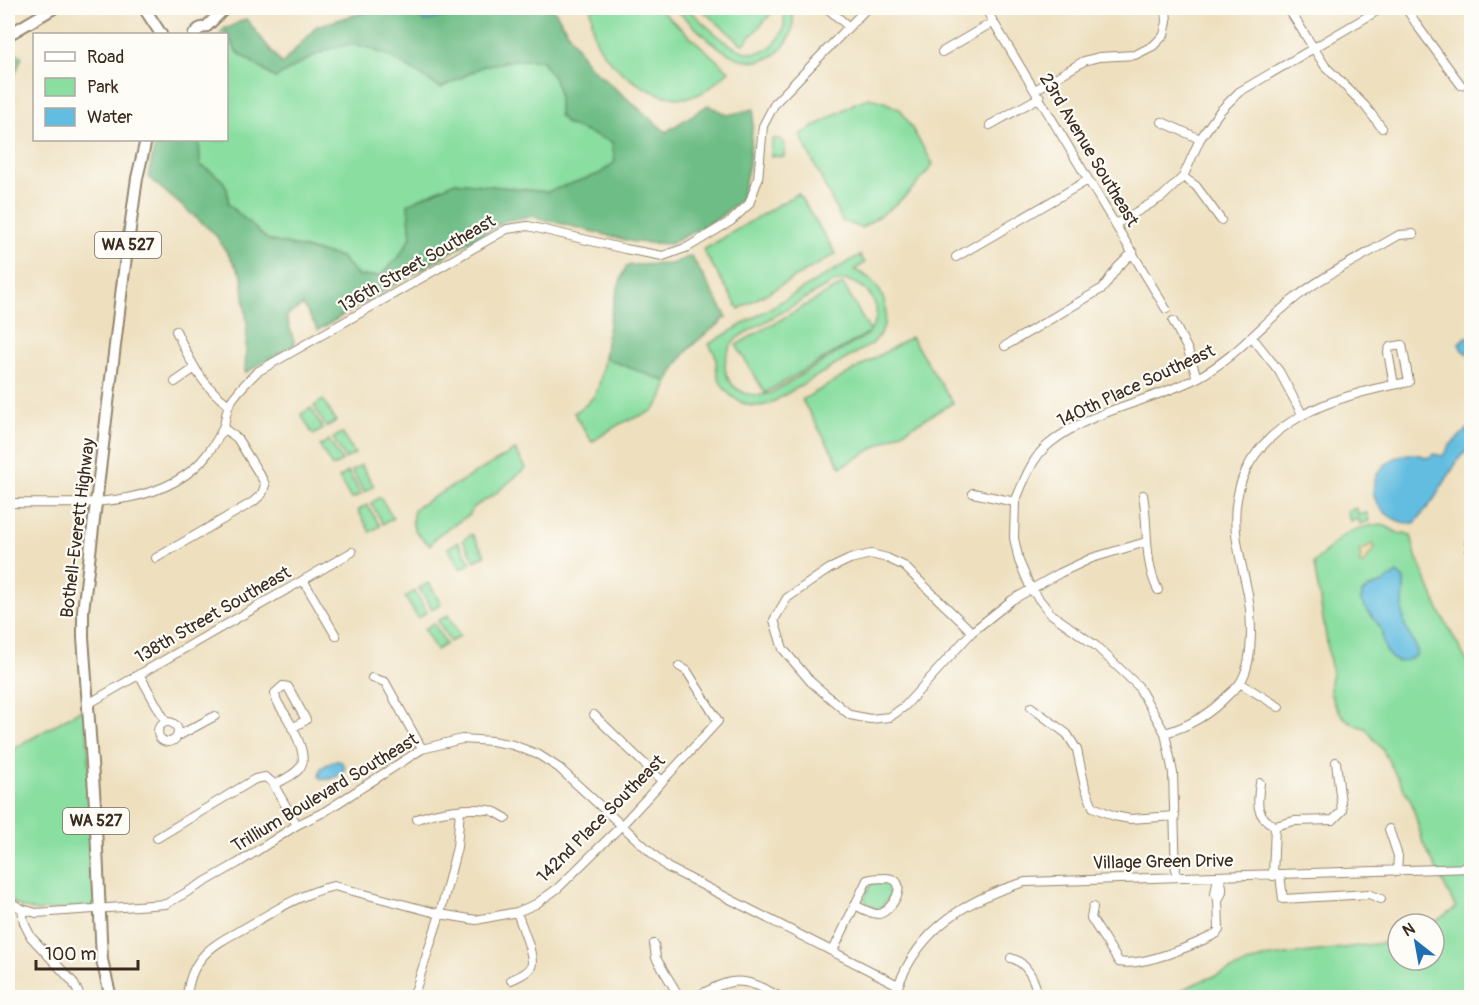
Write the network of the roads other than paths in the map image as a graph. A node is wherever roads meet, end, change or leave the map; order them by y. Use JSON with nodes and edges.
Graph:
{"nodes":[{"id":1,"x":54,"y":8,"type":"edge"},
{"id":2,"x":144,"y":8,"type":"edge"},
{"id":3,"x":225,"y":8,"type":"edge"},
{"id":4,"x":827,"y":8,"type":"edge"},
{"id":5,"x":867,"y":8,"type":"edge"},
{"id":6,"x":985,"y":8,"type":"edge"},
{"id":7,"x":1166,"y":8,"type":"edge"},
{"id":8,"x":1288,"y":8,"type":"edge"},
{"id":9,"x":1382,"y":8,"type":"edge"},
{"id":10,"x":1406,"y":8,"type":"edge"},
{"id":11,"x":993,"y":22,"type":"junction"},
{"id":12,"x":849,"y":27,"type":"junction"},
{"id":13,"x":206,"y":30,"type":"edge"},
{"id":14,"x":159,"y":33,"type":"edge"},
{"id":15,"x":8,"y":35,"type":"edge"},
{"id":16,"x":1313,"y":49,"type":"junction"},
{"id":17,"x":942,"y":52,"type":"dead end"},
{"id":18,"x":1461,"y":85,"type":"dead end"},
{"id":19,"x":1037,"y":93,"type":"junction"},
{"id":20,"x":1162,"y":122,"type":"dead end"},
{"id":21,"x":990,"y":125,"type":"dead end"},
{"id":22,"x":1382,"y":128,"type":"dead end"},
{"id":23,"x":1200,"y":139,"type":"junction"},
{"id":24,"x":146,"y":141,"type":"edge"},
{"id":25,"x":1183,"y":177,"type":"junction"},
{"id":26,"x":1088,"y":180,"type":"junction"},
{"id":27,"x":1221,"y":220,"type":"dead end"},
{"id":28,"x":1116,"y":224,"type":"junction"},
{"id":29,"x":1413,"y":234,"type":"dead end"},
{"id":30,"x":1133,"y":252,"type":"junction"},
{"id":31,"x":956,"y":257,"type":"dead end"},
{"id":32,"x":1166,"y":309,"type":"dead end"},
{"id":33,"x":1173,"y":321,"type":"dead end"},
{"id":34,"x":176,"y":331,"type":"dead end"},
{"id":35,"x":1252,"y":338,"type":"junction"},
{"id":36,"x":1005,"y":346,"type":"dead end"},
{"id":37,"x":195,"y":368,"type":"junction"},
{"id":38,"x":1197,"y":378,"type":"junction"},
{"id":39,"x":175,"y":382,"type":"dead end"},
{"id":40,"x":1394,"y":385,"type":"junction"},
{"id":41,"x":229,"y":405,"type":"junction"},
{"id":42,"x":1302,"y":414,"type":"junction"},
{"id":43,"x":224,"y":428,"type":"junction"},
{"id":44,"x":973,"y":493,"type":"dead end"},
{"id":45,"x":1143,"y":495,"type":"dead end"},
{"id":46,"x":97,"y":502,"type":"junction"},
{"id":47,"x":1015,"y":502,"type":"junction"},
{"id":48,"x":8,"y":503,"type":"edge"},
{"id":49,"x":1472,"y":523,"type":"edge"},
{"id":50,"x":1146,"y":542,"type":"junction"},
{"id":51,"x":352,"y":552,"type":"dead end"},
{"id":52,"x":156,"y":558,"type":"dead end"},
{"id":53,"x":1472,"y":562,"type":"edge"},
{"id":54,"x":303,"y":580,"type":"junction"},
{"id":55,"x":1031,"y":589,"type":"junction"},
{"id":56,"x":1158,"y":590,"type":"dead end"},
{"id":57,"x":972,"y":632,"type":"junction"},
{"id":58,"x":336,"y":636,"type":"dead end"},
{"id":59,"x":679,"y":666,"type":"dead end"},
{"id":60,"x":139,"y":674,"type":"junction"},
{"id":61,"x":372,"y":678,"type":"dead end"},
{"id":62,"x":1240,"y":683,"type":"junction"},
{"id":63,"x":88,"y":704,"type":"junction"},
{"id":64,"x":1279,"y":706,"type":"dead end"},
{"id":65,"x":1031,"y":707,"type":"dead end"},
{"id":66,"x":594,"y":715,"type":"dead end"},
{"id":67,"x":215,"y":716,"type":"dead end"},
{"id":68,"x":166,"y":722,"type":"junction"},
{"id":69,"x":292,"y":728,"type":"junction"},
{"id":70,"x":1165,"y":733,"type":"junction"},
{"id":71,"x":178,"y":736,"type":"junction"},
{"id":72,"x":422,"y":749,"type":"junction"},
{"id":73,"x":1336,"y":762,"type":"dead end"},
{"id":74,"x":661,"y":780,"type":"junction"},
{"id":75,"x":1260,"y":783,"type":"dead end"},
{"id":76,"x":274,"y":785,"type":"junction"},
{"id":77,"x":460,"y":810,"type":"junction"},
{"id":78,"x":1175,"y":816,"type":"junction"},
{"id":79,"x":506,"y":818,"type":"dead end"},
{"id":80,"x":417,"y":819,"type":"dead end"},
{"id":81,"x":297,"y":825,"type":"junction"},
{"id":82,"x":621,"y":826,"type":"junction"},
{"id":83,"x":1275,"y":826,"type":"junction"},
{"id":84,"x":1389,"y":829,"type":"dead end"},
{"id":85,"x":157,"y":838,"type":"dead end"},
{"id":86,"x":1472,"y":868,"type":"edge"},
{"id":87,"x":1397,"y":872,"type":"junction"},
{"id":88,"x":1276,"y":875,"type":"junction"},
{"id":89,"x":1176,"y":876,"type":"junction"},
{"id":90,"x":1218,"y":876,"type":"junction"},
{"id":91,"x":1381,"y":899,"type":"dead end"},
{"id":92,"x":8,"y":901,"type":"edge"},
{"id":93,"x":855,"y":905,"type":"junction"},
{"id":94,"x":1094,"y":907,"type":"dead end"},
{"id":95,"x":22,"y":909,"type":"junction"},
{"id":96,"x":100,"y":909,"type":"junction"},
{"id":97,"x":516,"y":912,"type":"junction"},
{"id":98,"x":440,"y":914,"type":"junction"},
{"id":99,"x":654,"y":944,"type":"dead end"},
{"id":100,"x":832,"y":951,"type":"junction"},
{"id":101,"x":1011,"y":958,"type":"dead end"},
{"id":102,"x":511,"y":980,"type":"dead end"},
{"id":103,"x":898,"y":985,"type":"junction"},
{"id":104,"x":112,"y":996,"type":"edge"},
{"id":105,"x":81,"y":998,"type":"edge"},
{"id":106,"x":187,"y":998,"type":"edge"},
{"id":107,"x":413,"y":998,"type":"edge"},
{"id":108,"x":680,"y":998,"type":"edge"},
{"id":109,"x":694,"y":998,"type":"edge"},
{"id":110,"x":782,"y":998,"type":"edge"},
{"id":111,"x":894,"y":998,"type":"edge"},
{"id":112,"x":1037,"y":998,"type":"edge"}],
"edges":[{"from":1,"to":15,"type":"main road"},
{"from":2,"to":14,"type":"main road"},
{"from":3,"to":13,"type":"main road"},
{"from":4,"to":12,"type":"street"},
{"from":5,"to":12,"type":"street","name":"136th Street Southeast"},
{"from":6,"to":11,"type":"street","name":"23rd Avenue Southeast"},
{"from":7,"to":19,"type":"street"},
{"from":8,"to":16,"type":"street"},
{"from":9,"to":16,"type":"street"},
{"from":10,"to":18,"type":"street"},
{"from":11,"to":17,"type":"street"},
{"from":11,"to":19,"type":"street","name":"23rd Avenue Southeast"},
{"from":12,"to":41,"type":"street","name":"136th Street Southeast"},
{"from":16,"to":22,"type":"street"},
{"from":16,"to":23,"type":"street"},
{"from":19,"to":21,"type":"street"},
{"from":19,"to":26,"type":"street","name":"23rd Avenue Southeast"},
{"from":20,"to":23,"type":"street"},
{"from":23,"to":25,"type":"street"},
{"from":24,"to":46,"type":"main road","name":"Bothell-Everett Highway","number":"WA 527"},
{"from":25,"to":27,"type":"street"},
{"from":25,"to":28,"type":"street"},
{"from":26,"to":28,"type":"street","name":"23rd Avenue Southeast"},
{"from":26,"to":31,"type":"street"},
{"from":28,"to":30,"type":"street","name":"23rd Avenue Southeast"},
{"from":29,"to":35,"type":"street","name":"140th Place Southeast"},
{"from":30,"to":32,"type":"street","name":"23rd Avenue Southeast"},
{"from":30,"to":36,"type":"street"},
{"from":33,"to":38,"type":"street"},
{"from":34,"to":37,"type":"street"},
{"from":35,"to":38,"type":"street","name":"140th Place Southeast"},
{"from":35,"to":42,"type":"street"},
{"from":37,"to":39,"type":"street"},
{"from":37,"to":41,"type":"street"},
{"from":38,"to":47,"type":"street","name":"140th Place Southeast"},
{"from":40,"to":40,"type":"street"},
{"from":40,"to":42,"type":"street"},
{"from":41,"to":43,"type":"street","name":"136th Street Southeast"},
{"from":42,"to":62,"type":"street"},
{"from":43,"to":46,"type":"street","name":"136th Street Southeast"},
{"from":43,"to":52,"type":"street"},
{"from":44,"to":47,"type":"street"},
{"from":45,"to":50,"type":"street"},
{"from":46,"to":48,"type":"street","name":"136th Street Southeast"},
{"from":46,"to":63,"type":"main road","name":"Bothell-Everett Highway","number":"WA 527"},
{"from":47,"to":55,"type":"street"},
{"from":49,"to":53,"type":"street"},
{"from":50,"to":55,"type":"street"},
{"from":50,"to":56,"type":"street"},
{"from":51,"to":54,"type":"street","name":"138th Street Southeast"},
{"from":54,"to":58,"type":"street"},
{"from":54,"to":60,"type":"street","name":"138th Street Southeast"},
{"from":55,"to":57,"type":"street"},
{"from":55,"to":70,"type":"street"},
{"from":57,"to":57,"type":"street"},
{"from":59,"to":74,"type":"street","name":"142nd Place Southeast"},
{"from":60,"to":63,"type":"street","name":"138th Street Southeast"},
{"from":60,"to":68,"type":"street"},
{"from":61,"to":72,"type":"street"},
{"from":62,"to":64,"type":"street"},
{"from":62,"to":70,"type":"street"},
{"from":63,"to":96,"type":"main road","name":"Bothell-Everett Highway","number":"WA 527"},
{"from":65,"to":78,"type":"street"},
{"from":66,"to":74,"type":"street"},
{"from":67,"to":71,"type":"street"},
{"from":68,"to":71,"type":"street"},
{"from":68,"to":71,"type":"street"},
{"from":69,"to":69,"type":"street"},
{"from":69,"to":76,"type":"street"},
{"from":70,"to":78,"type":"street"},
{"from":72,"to":81,"type":"street","name":"Trillium Boulevard Southeast"},
{"from":72,"to":82,"type":"street","name":"Trillium Boulevard Southeast"},
{"from":73,"to":83,"type":"street"},
{"from":74,"to":82,"type":"street","name":"142nd Place Southeast"},
{"from":75,"to":83,"type":"street"},
{"from":76,"to":81,"type":"street"},
{"from":76,"to":85,"type":"street"},
{"from":77,"to":79,"type":"street"},
{"from":77,"to":80,"type":"street"},
{"from":77,"to":98,"type":"street"},
{"from":78,"to":89,"type":"street"},
{"from":81,"to":96,"type":"street","name":"Trillium Boulevard Southeast"},
{"from":82,"to":97,"type":"street","name":"142nd Place Southeast"},
{"from":82,"to":100,"type":"street","name":"Trillium Boulevard Southeast"},
{"from":83,"to":88,"type":"street"},
{"from":84,"to":87,"type":"street"},
{"from":86,"to":87,"type":"street","name":"Village Green Drive"},
{"from":87,"to":88,"type":"street","name":"Village Green Drive"},
{"from":88,"to":90,"type":"street","name":"Village Green Drive"},
{"from":88,"to":91,"type":"street"},
{"from":89,"to":90,"type":"street","name":"Village Green Drive"},
{"from":89,"to":103,"type":"street","name":"Village Green Drive"},
{"from":90,"to":94,"type":"street"},
{"from":92,"to":95,"type":"street"},
{"from":93,"to":93,"type":"street"},
{"from":93,"to":100,"type":"street"},
{"from":95,"to":96,"type":"street","name":"Trillium Boulevard Southeast"},
{"from":95,"to":105,"type":"street"},
{"from":96,"to":104,"type":"main road","name":"Bothell-Everett Highway","number":"WA 527"},
{"from":97,"to":98,"type":"street","name":"142nd Place Southeast"},
{"from":97,"to":102,"type":"street"},
{"from":98,"to":106,"type":"street","name":"142nd Place Southeast"},
{"from":98,"to":107,"type":"street"},
{"from":99,"to":108,"type":"street"},
{"from":100,"to":103,"type":"street","name":"Trillium Boulevard Southeast"},
{"from":101,"to":112,"type":"street"},
{"from":103,"to":111,"type":"street","name":"Village Green Drive"},
{"from":109,"to":110,"type":"street"}]}
